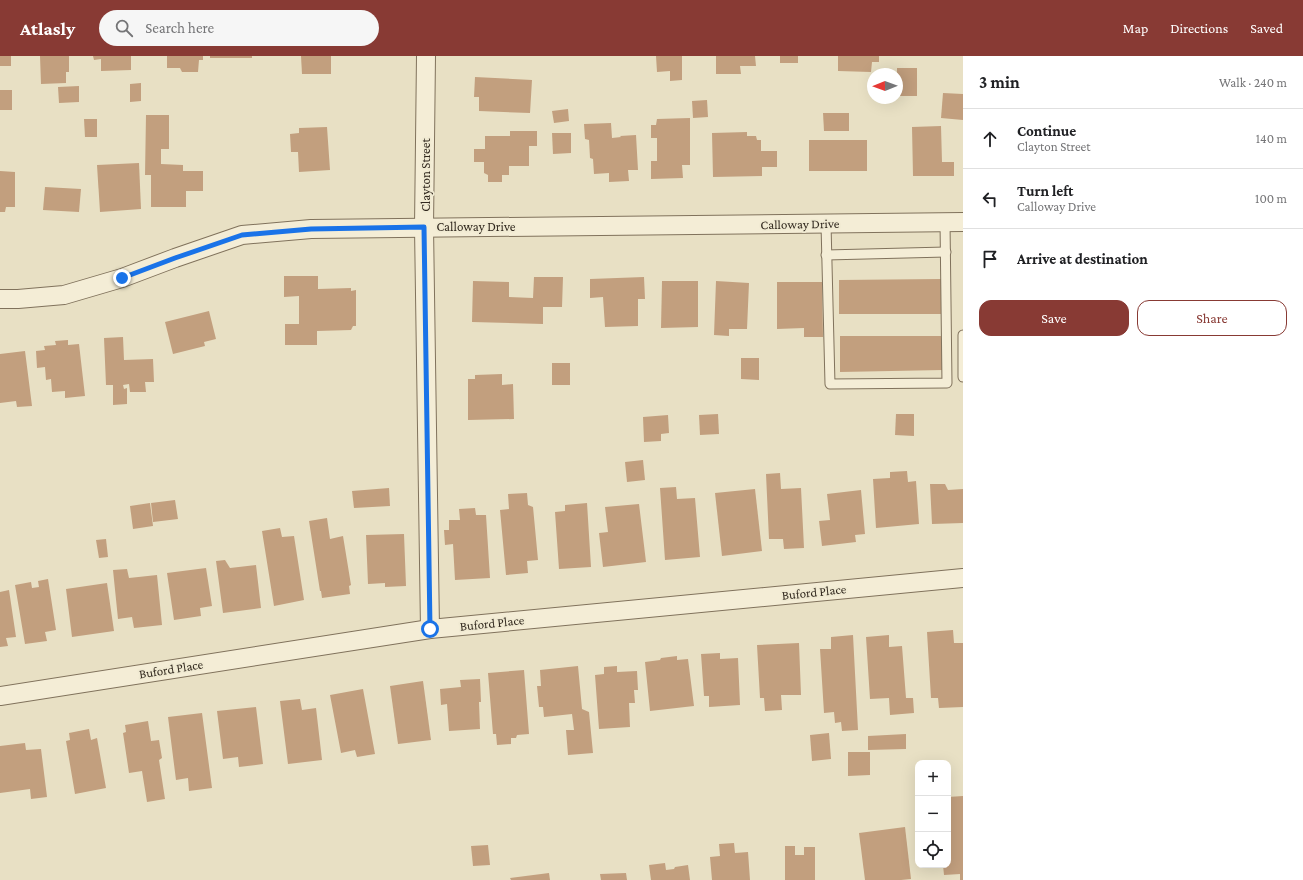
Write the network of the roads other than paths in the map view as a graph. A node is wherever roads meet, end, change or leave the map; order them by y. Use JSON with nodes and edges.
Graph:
{"nodes":[{"id":1,"x":426,"y":56,"type":"edge"},
{"id":2,"x":945,"y":222,"type":"junction"},
{"id":3,"x":963,"y":222,"type":"edge"},
{"id":4,"x":826,"y":224,"type":"junction"},
{"id":5,"x":424,"y":227,"type":"junction"},
{"id":6,"x":946,"y":252,"type":"junction"},
{"id":7,"x":826,"y":255,"type":"junction"},
{"id":8,"x":0,"y":299,"type":"edge"},
{"id":9,"x":963,"y":335,"type":"edge"},
{"id":10,"x":963,"y":376,"type":"edge"},
{"id":11,"x":963,"y":578,"type":"edge"},
{"id":12,"x":430,"y":629,"type":"junction"},
{"id":13,"x":0,"y":696,"type":"edge"}],
"edges":[{"from":1,"to":5,"type":"street","name":"Clayton Street"},
{"from":2,"to":3,"type":"street","name":"Calloway Drive"},
{"from":2,"to":4,"type":"street","name":"Calloway Drive"},
{"from":2,"to":6,"type":"lane"},
{"from":4,"to":5,"type":"street","name":"Calloway Drive"},
{"from":4,"to":7,"type":"lane"},
{"from":5,"to":8,"type":"street","name":"Calloway Drive"},
{"from":5,"to":12,"type":"street","name":"Clayton Street"},
{"from":6,"to":7,"type":"lane"},
{"from":6,"to":7,"type":"lane"},
{"from":9,"to":10,"type":"lane"},
{"from":11,"to":12,"type":"street","name":"Buford Place"},
{"from":12,"to":13,"type":"street","name":"Buford Place"}]}
